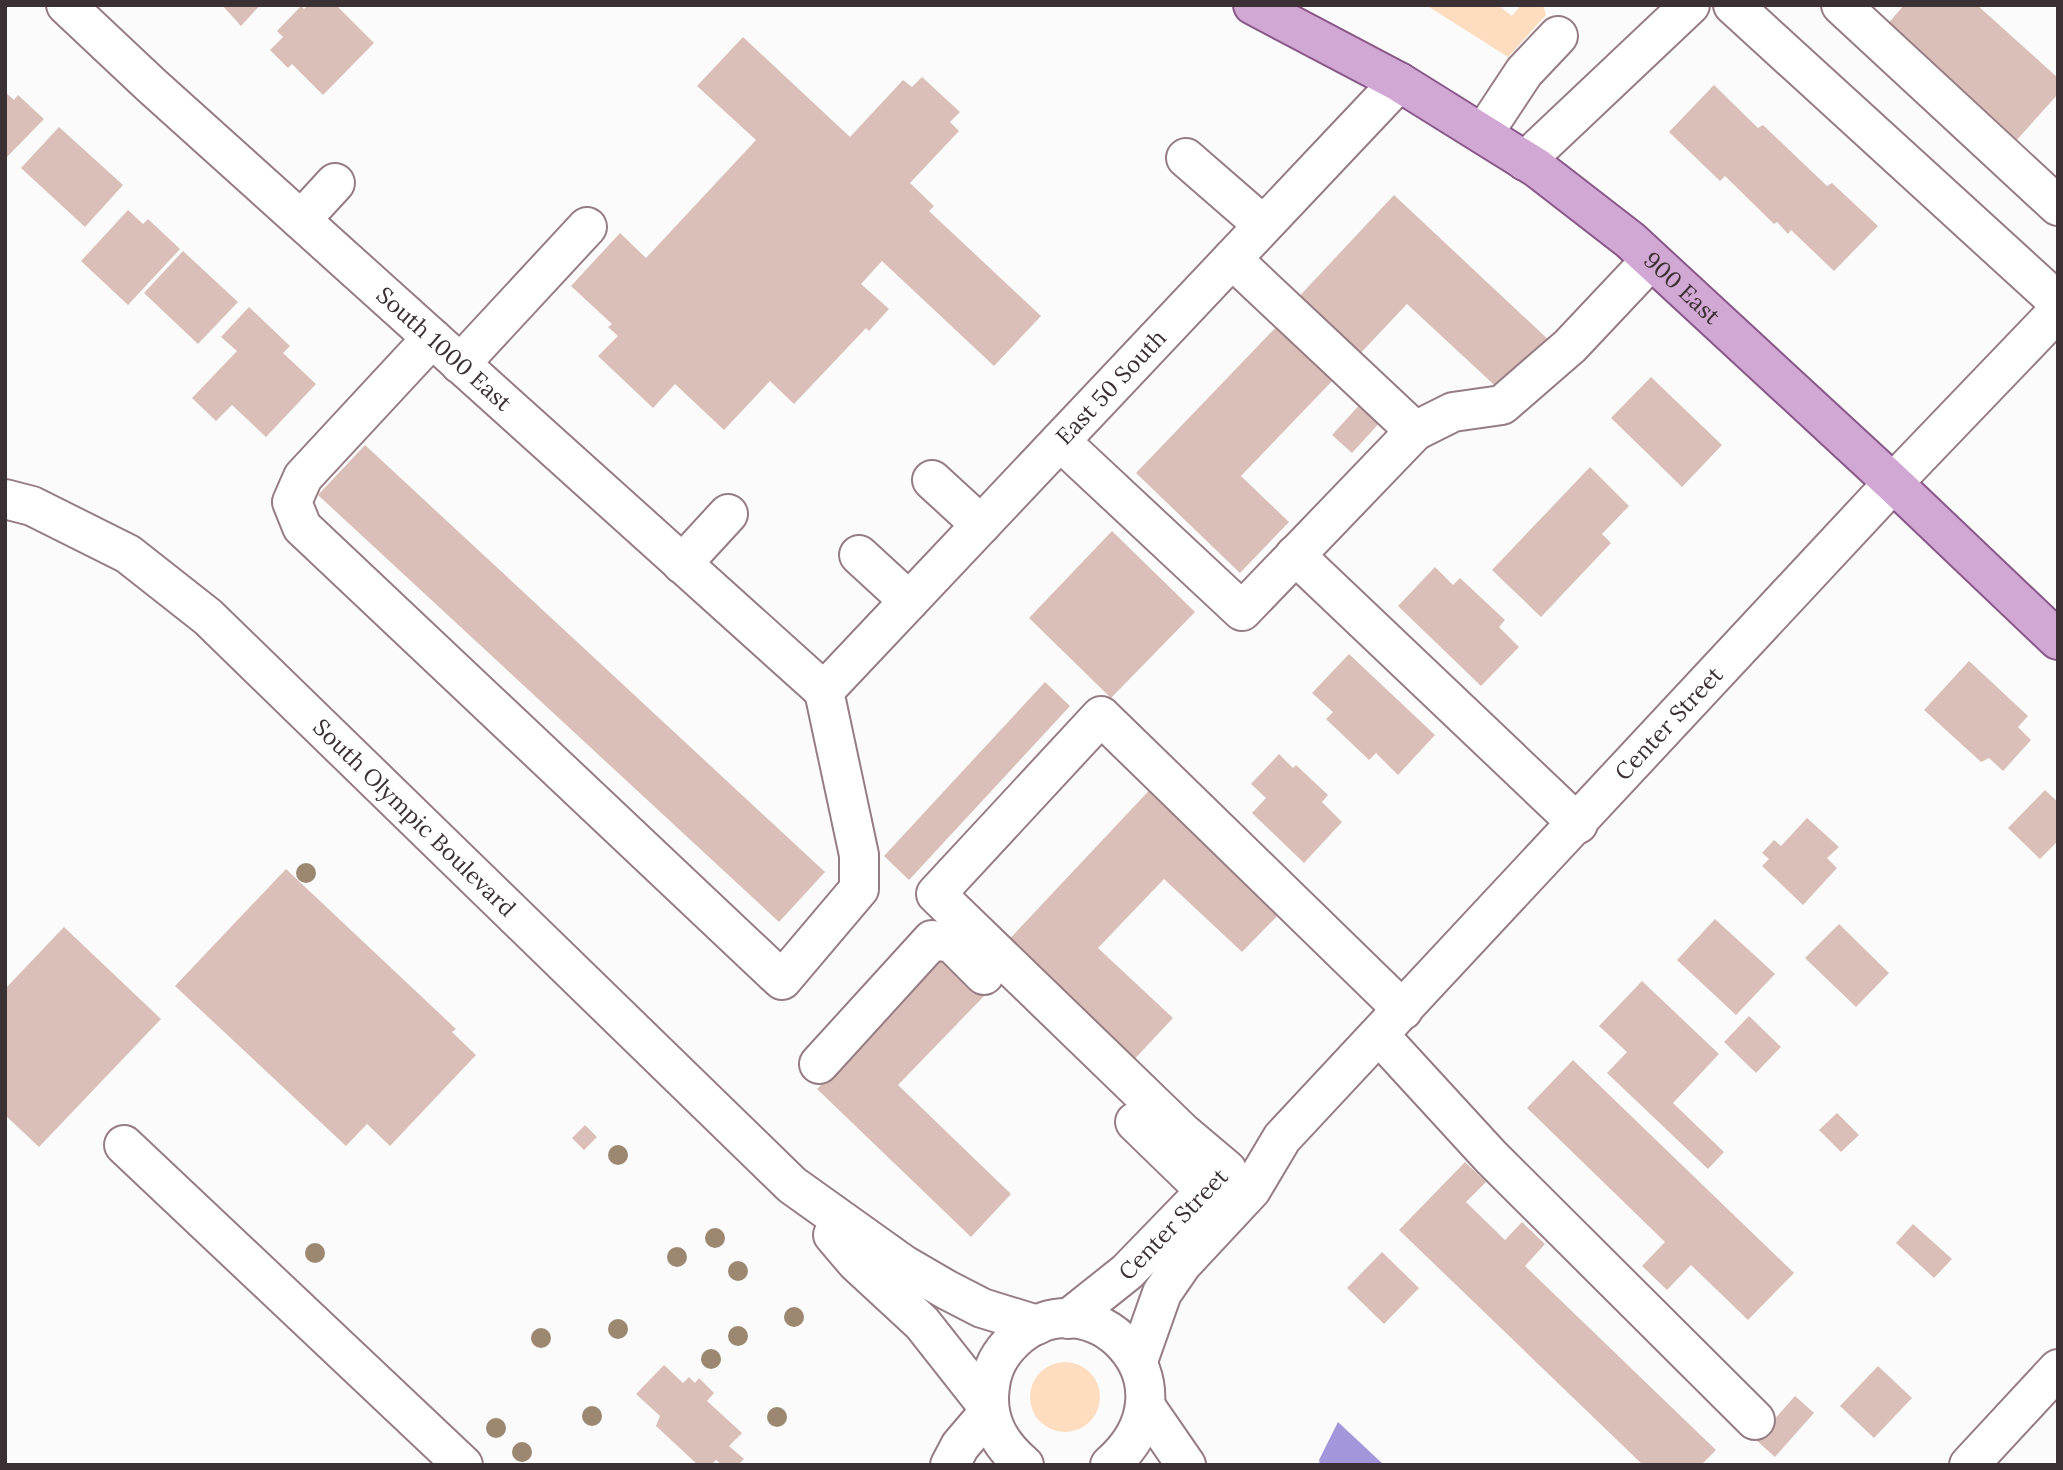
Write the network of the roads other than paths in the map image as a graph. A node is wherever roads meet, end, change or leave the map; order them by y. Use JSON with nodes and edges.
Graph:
{"nodes":[{"id":1,"x":66,"y":5,"type":"edge"},
{"id":2,"x":1253,"y":5,"type":"edge"},
{"id":3,"x":1690,"y":5,"type":"edge"},
{"id":4,"x":1733,"y":5,"type":"edge"},
{"id":5,"x":1841,"y":5,"type":"edge"},
{"id":6,"x":1558,"y":36,"type":"dead end"},
{"id":7,"x":1399,"y":82,"type":"junction"},
{"id":8,"x":1483,"y":135,"type":"junction"},
{"id":9,"x":1186,"y":158,"type":"dead end"},
{"id":10,"x":1525,"y":161,"type":"junction"},
{"id":11,"x":335,"y":183,"type":"dead end"},
{"id":12,"x":2058,"y":206,"type":"edge"},
{"id":13,"x":301,"y":220,"type":"junction"},
{"id":14,"x":1263,"y":225,"type":"junction"},
{"id":15,"x":587,"y":227,"type":"dead end"},
{"id":16,"x":1232,"y":259,"type":"junction"},
{"id":17,"x":1651,"y":260,"type":"junction"},
{"id":18,"x":2058,"y":302,"type":"edge"},
{"id":19,"x":2058,"y":311,"type":"edge"},
{"id":20,"x":432,"y":338,"type":"junction"},
{"id":21,"x":460,"y":364,"type":"junction"},
{"id":22,"x":1415,"y":430,"type":"junction"},
{"id":23,"x":1060,"y":442,"type":"junction"},
{"id":24,"x":932,"y":480,"type":"dead end"},
{"id":25,"x":1893,"y":483,"type":"junction"},
{"id":26,"x":5,"y":499,"type":"edge"},
{"id":27,"x":728,"y":514,"type":"dead end"},
{"id":28,"x":981,"y":525,"type":"junction"},
{"id":29,"x":859,"y":555,"type":"dead end"},
{"id":30,"x":1295,"y":555,"type":"junction"},
{"id":31,"x":682,"y":564,"type":"junction"},
{"id":32,"x":909,"y":601,"type":"junction"},
{"id":33,"x":2058,"y":640,"type":"edge"},
{"id":34,"x":824,"y":691,"type":"junction"},
{"id":35,"x":1578,"y":824,"type":"junction"},
{"id":36,"x":1391,"y":1023,"type":"junction"},
{"id":37,"x":819,"y":1064,"type":"dead end"},
{"id":38,"x":1282,"y":1139,"type":"junction"},
{"id":39,"x":124,"y":1145,"type":"dead end"},
{"id":40,"x":1216,"y":1181,"type":"junction"},
{"id":41,"x":792,"y":1185,"type":"junction"},
{"id":42,"x":1053,"y":1322,"type":"junction"},
{"id":43,"x":1138,"y":1361,"type":"junction"},
{"id":44,"x":2058,"y":1368,"type":"edge"},
{"id":45,"x":1146,"y":1407,"type":"junction"},
{"id":46,"x":989,"y":1410,"type":"junction"},
{"id":47,"x":1755,"y":1420,"type":"dead end"},
{"id":48,"x":463,"y":1465,"type":"edge"},
{"id":49,"x":950,"y":1465,"type":"edge"},
{"id":50,"x":1024,"y":1465,"type":"edge"},
{"id":51,"x":1110,"y":1465,"type":"edge"},
{"id":52,"x":1186,"y":1465,"type":"edge"},
{"id":53,"x":1969,"y":1465,"type":"edge"}],
"edges":[{"from":1,"to":13,"type":"street","name":"South 1000 East"},
{"from":2,"to":7,"type":"main road","name":"900 East"},
{"from":3,"to":10,"type":"street"},
{"from":4,"to":18,"type":"street"},
{"from":5,"to":12,"type":"street"},
{"from":6,"to":8,"type":"street"},
{"from":7,"to":8,"type":"main road","name":"900 East"},
{"from":7,"to":14,"type":"street","name":"East 50 South"},
{"from":8,"to":10,"type":"main road","name":"900 East"},
{"from":9,"to":14,"type":"street"},
{"from":10,"to":17,"type":"main road","name":"900 East"},
{"from":11,"to":13,"type":"street"},
{"from":13,"to":20,"type":"street","name":"South 1000 East"},
{"from":14,"to":16,"type":"street","name":"East 50 South"},
{"from":15,"to":21,"type":"street"},
{"from":16,"to":22,"type":"street"},
{"from":16,"to":23,"type":"street","name":"East 50 South"},
{"from":17,"to":22,"type":"street"},
{"from":17,"to":25,"type":"main road","name":"900 East"},
{"from":19,"to":25,"type":"street","name":"Center Street"},
{"from":20,"to":21,"type":"street","name":"South 1000 East"},
{"from":20,"to":34,"type":"street"},
{"from":21,"to":31,"type":"street","name":"South 1000 East"},
{"from":22,"to":30,"type":"street"},
{"from":23,"to":28,"type":"street","name":"East 50 South"},
{"from":23,"to":30,"type":"street"},
{"from":24,"to":28,"type":"street"},
{"from":25,"to":33,"type":"main road","name":"900 East"},
{"from":25,"to":35,"type":"street","name":"Center Street"},
{"from":26,"to":41,"type":"street","name":"South Olympic Boulevard"},
{"from":27,"to":31,"type":"street"},
{"from":28,"to":32,"type":"street","name":"East 50 South"},
{"from":29,"to":32,"type":"street"},
{"from":30,"to":35,"type":"street"},
{"from":31,"to":34,"type":"street","name":"South 1000 East"},
{"from":32,"to":34,"type":"street","name":"East 50 South"},
{"from":35,"to":36,"type":"street","name":"Center Street"},
{"from":36,"to":38,"type":"street","name":"Center Street"},
{"from":36,"to":40,"type":"street"},
{"from":36,"to":47,"type":"street"},
{"from":37,"to":40,"type":"street"},
{"from":38,"to":40,"type":"street","name":"Center Street"},
{"from":38,"to":43,"type":"street","name":"Center Street"},
{"from":39,"to":48,"type":"street"},
{"from":40,"to":42,"type":"street","name":"Center Street"},
{"from":41,"to":42,"type":"street","name":"South Olympic Boulevard"},
{"from":41,"to":46,"type":"street","name":"South Olympic Boulevard"},
{"from":42,"to":43,"type":"street","name":"South Olympic Boulevard"},
{"from":42,"to":46,"type":"street","name":"Center Street"},
{"from":43,"to":45,"type":"street"},
{"from":44,"to":53,"type":"street"},
{"from":45,"to":51,"type":"street"},
{"from":45,"to":52,"type":"street"},
{"from":46,"to":49,"type":"street"},
{"from":46,"to":50,"type":"street"}]}
